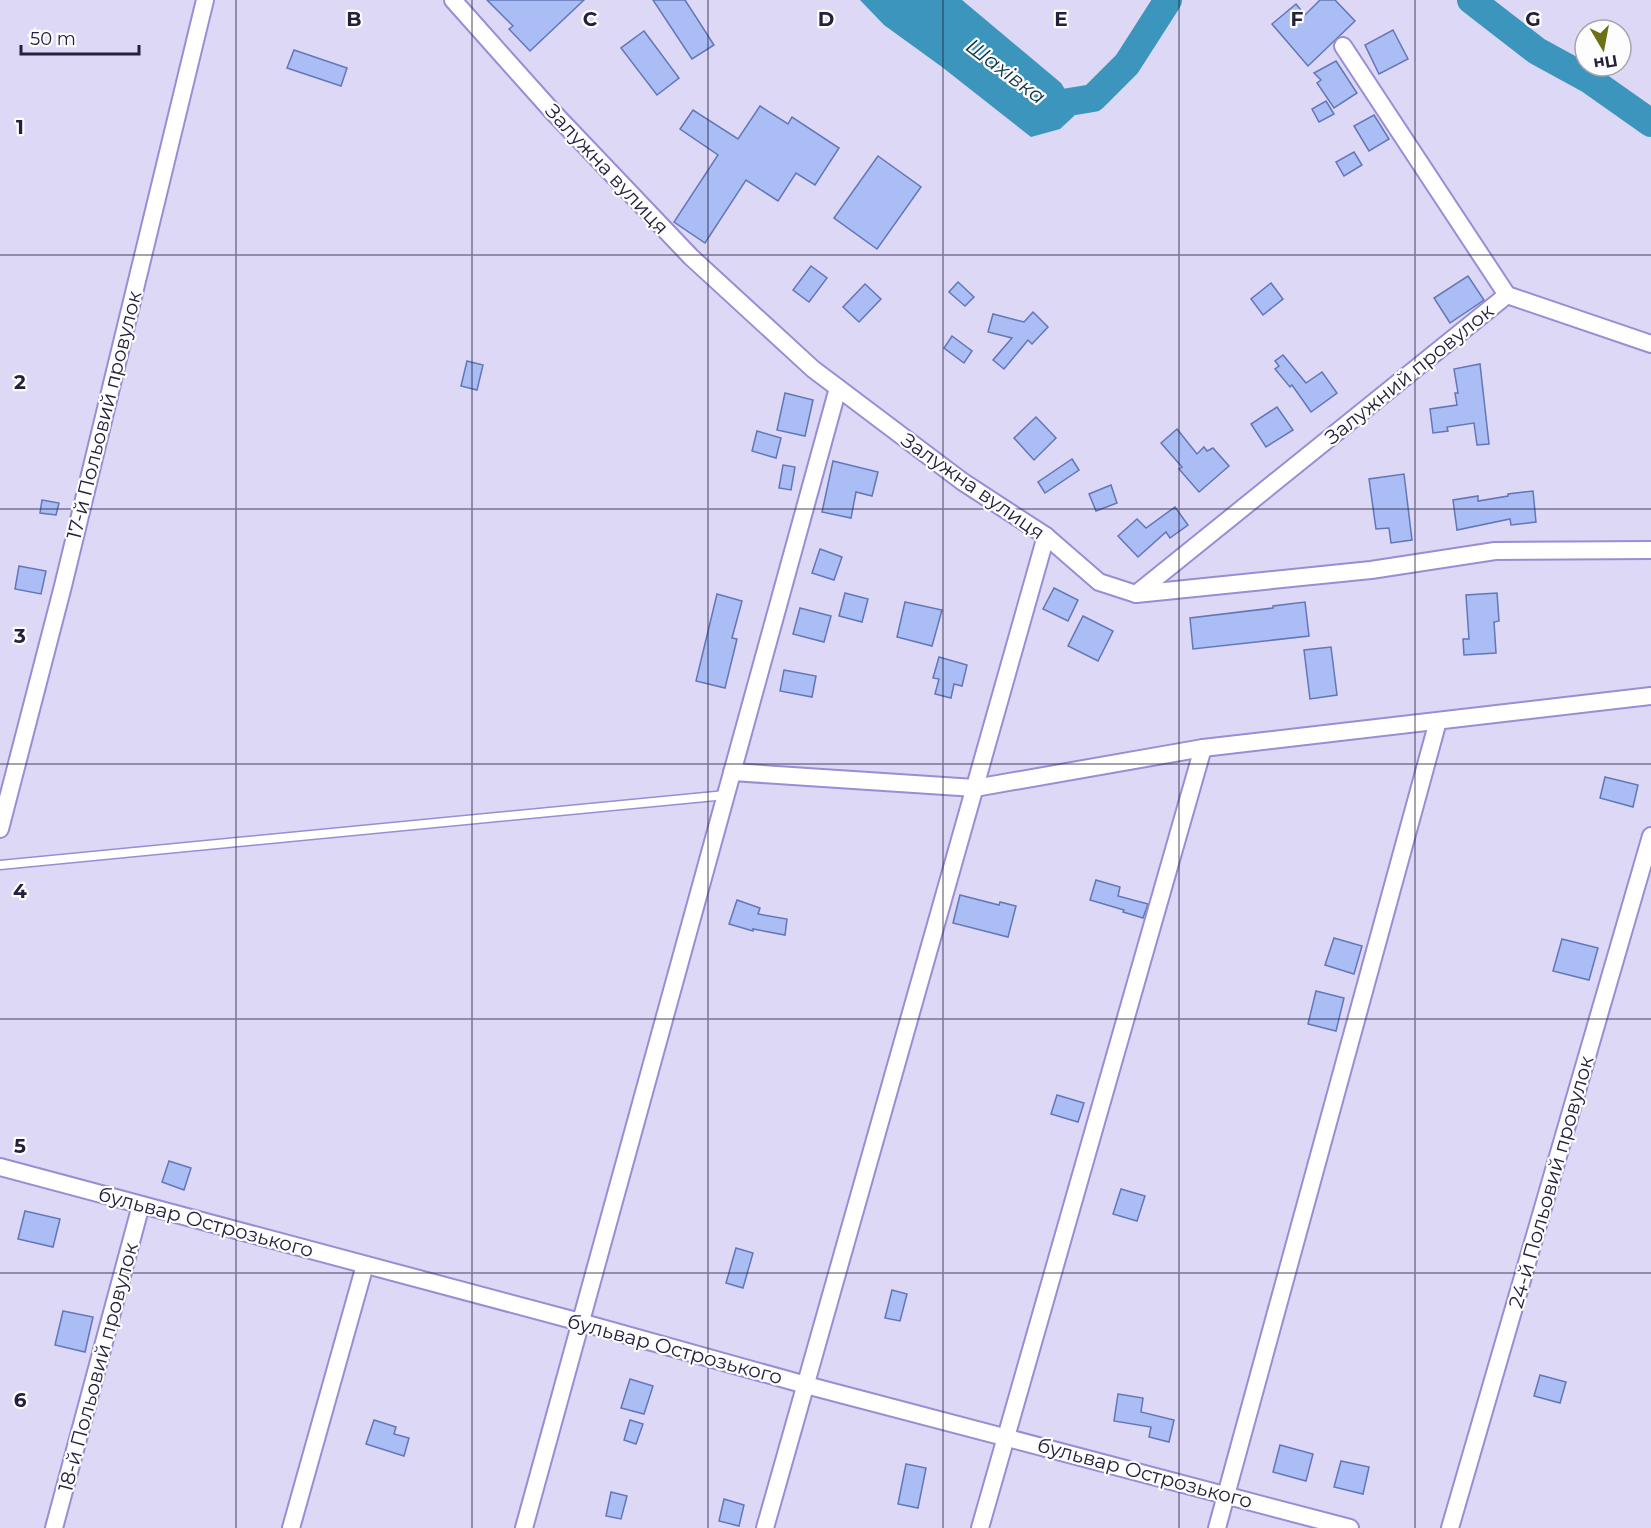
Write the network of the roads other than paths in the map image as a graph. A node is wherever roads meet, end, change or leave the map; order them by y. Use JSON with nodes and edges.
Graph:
{"nodes":[{"id":1,"x":205,"y":0,"type":"edge"},
{"id":2,"x":453,"y":0,"type":"edge"},
{"id":3,"x":1343,"y":46,"type":"dead end"},
{"id":4,"x":1508,"y":295,"type":"junction"},
{"id":5,"x":1651,"y":344,"type":"edge"},
{"id":6,"x":838,"y":388,"type":"junction"},
{"id":7,"x":1046,"y":536,"type":"junction"},
{"id":8,"x":1651,"y":550,"type":"edge"},
{"id":9,"x":1136,"y":594,"type":"junction"},
{"id":10,"x":1651,"y":696,"type":"edge"},
{"id":11,"x":1438,"y":721,"type":"junction"},
{"id":12,"x":1203,"y":748,"type":"junction"},
{"id":13,"x":732,"y":772,"type":"junction"},
{"id":14,"x":975,"y":788,"type":"junction"},
{"id":15,"x":726,"y":795,"type":"junction"},
{"id":16,"x":0,"y":829,"type":"edge"},
{"id":17,"x":1651,"y":836,"type":"edge"},
{"id":18,"x":0,"y":865,"type":"edge"},
{"id":19,"x":0,"y":1167,"type":"edge"},
{"id":20,"x":141,"y":1205,"type":"junction"},
{"id":21,"x":365,"y":1265,"type":"junction"},
{"id":22,"x":580,"y":1322,"type":"junction"},
{"id":23,"x":806,"y":1385,"type":"junction"},
{"id":24,"x":1006,"y":1436,"type":"junction"},
{"id":25,"x":1226,"y":1495,"type":"junction"},
{"id":26,"x":54,"y":1528,"type":"edge"},
{"id":27,"x":291,"y":1528,"type":"edge"},
{"id":28,"x":524,"y":1528,"type":"edge"},
{"id":29,"x":765,"y":1528,"type":"edge"},
{"id":30,"x":980,"y":1528,"type":"edge"},
{"id":31,"x":1217,"y":1528,"type":"edge"},
{"id":32,"x":1350,"y":1528,"type":"edge"},
{"id":33,"x":1450,"y":1528,"type":"edge"}],
"edges":[{"from":1,"to":16,"type":"street","name":"17-й Польовий провулок"},
{"from":2,"to":6,"type":"street","name":"Залужна вулиця"},
{"from":3,"to":4,"type":"street","name":"Залужний провулок"},
{"from":4,"to":5,"type":"street"},
{"from":4,"to":9,"type":"street","name":"Залужний провулок"},
{"from":6,"to":7,"type":"street","name":"Залужна вулиця"},
{"from":6,"to":13,"type":"street"},
{"from":7,"to":9,"type":"street","name":"Залужна вулиця"},
{"from":7,"to":14,"type":"street"},
{"from":8,"to":9,"type":"street","name":"Залужна вулиця"},
{"from":10,"to":11,"type":"street"},
{"from":11,"to":12,"type":"street"},
{"from":11,"to":25,"type":"street"},
{"from":12,"to":14,"type":"street"},
{"from":12,"to":24,"type":"street"},
{"from":13,"to":14,"type":"street"},
{"from":13,"to":15,"type":"street"},
{"from":14,"to":23,"type":"street"},
{"from":15,"to":18,"type":"lane"},
{"from":15,"to":22,"type":"street"},
{"from":17,"to":33,"type":"street","name":"24-й Польовий провулок"},
{"from":19,"to":20,"type":"street","name":"бульвар Острозького"},
{"from":20,"to":21,"type":"street","name":"бульвар Острозького"},
{"from":20,"to":26,"type":"street","name":"18-й Польовий провулок"},
{"from":21,"to":22,"type":"street","name":"бульвар Острозького"},
{"from":21,"to":27,"type":"street"},
{"from":22,"to":23,"type":"street","name":"бульвар Острозького"},
{"from":22,"to":28,"type":"street"},
{"from":23,"to":24,"type":"street","name":"бульвар Острозького"},
{"from":23,"to":29,"type":"street"},
{"from":24,"to":25,"type":"street","name":"бульвар Острозького"},
{"from":24,"to":30,"type":"street"},
{"from":25,"to":31,"type":"street"},
{"from":25,"to":32,"type":"street","name":"бульвар Острозького"}]}
